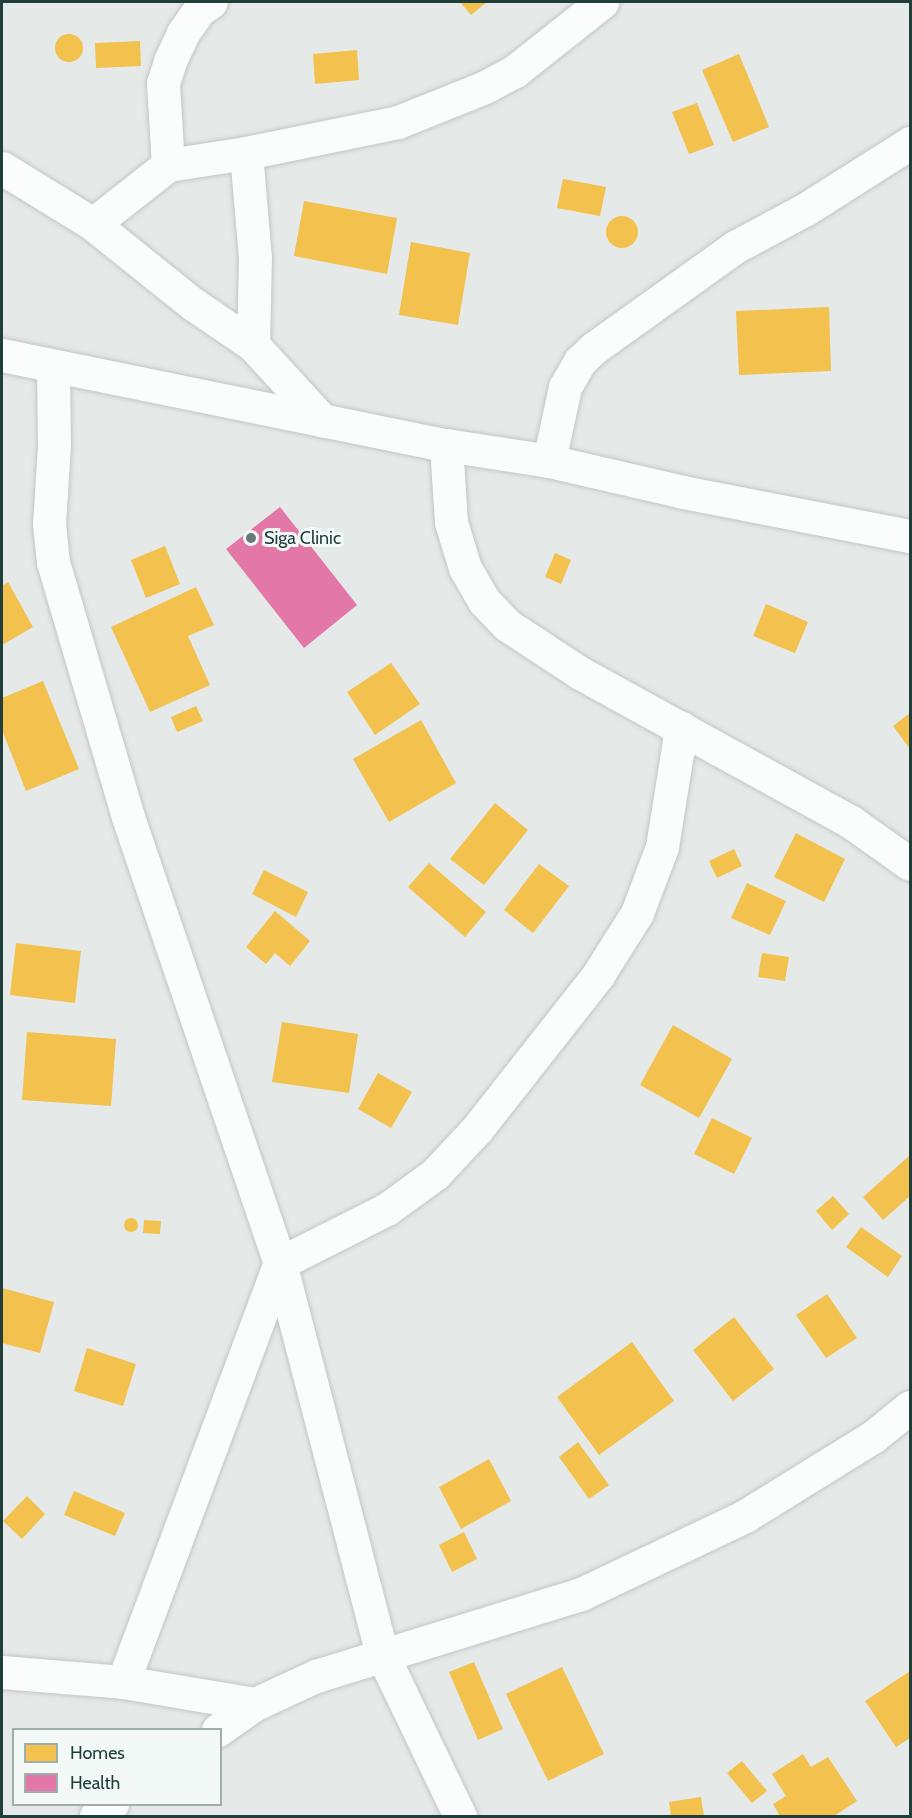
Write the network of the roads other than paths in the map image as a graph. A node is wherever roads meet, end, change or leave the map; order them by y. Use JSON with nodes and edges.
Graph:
{"nodes":[{"id":1,"x":211,"y":2,"type":"edge"},
{"id":2,"x":602,"y":2,"type":"edge"},
{"id":3,"x":910,"y":143,"type":"edge"},
{"id":4,"x":246,"y":153,"type":"junction"},
{"id":5,"x":168,"y":165,"type":"junction"},
{"id":6,"x":2,"y":168,"type":"edge"},
{"id":7,"x":93,"y":224,"type":"junction"},
{"id":8,"x":253,"y":345,"type":"junction"},
{"id":9,"x":2,"y":355,"type":"edge"},
{"id":10,"x":53,"y":366,"type":"junction"},
{"id":11,"x":322,"y":420,"type":"junction"},
{"id":12,"x":446,"y":445,"type":"junction"},
{"id":13,"x":549,"y":461,"type":"junction"},
{"id":14,"x":910,"y":536,"type":"edge"},
{"id":15,"x":681,"y":728,"type":"junction"},
{"id":16,"x":910,"y":864,"type":"edge"},
{"id":17,"x":280,"y":1263,"type":"junction"},
{"id":18,"x":910,"y":1407,"type":"edge"},
{"id":19,"x":382,"y":1654,"type":"junction"},
{"id":20,"x":2,"y":1672,"type":"edge"},
{"id":21,"x":123,"y":1682,"type":"junction"},
{"id":22,"x":255,"y":1704,"type":"junction"},
{"id":23,"x":221,"y":1728,"type":"edge"},
{"id":24,"x":109,"y":1806,"type":"edge"},
{"id":25,"x":96,"y":1816,"type":"edge"},
{"id":26,"x":460,"y":1816,"type":"edge"}],
"edges":[{"from":1,"to":5,"type":"street"},
{"from":2,"to":4,"type":"street"},
{"from":3,"to":13,"type":"street"},
{"from":4,"to":5,"type":"street"},
{"from":4,"to":8,"type":"street"},
{"from":5,"to":7,"type":"street"},
{"from":6,"to":7,"type":"street"},
{"from":7,"to":8,"type":"street"},
{"from":8,"to":11,"type":"street"},
{"from":9,"to":10,"type":"street"},
{"from":10,"to":11,"type":"street"},
{"from":10,"to":17,"type":"street"},
{"from":11,"to":12,"type":"street"},
{"from":12,"to":13,"type":"street"},
{"from":12,"to":15,"type":"street"},
{"from":13,"to":14,"type":"street"},
{"from":15,"to":16,"type":"street"},
{"from":15,"to":17,"type":"street"},
{"from":17,"to":19,"type":"street"},
{"from":17,"to":21,"type":"street"},
{"from":18,"to":19,"type":"street"},
{"from":19,"to":22,"type":"street"},
{"from":19,"to":26,"type":"street"},
{"from":20,"to":21,"type":"street"},
{"from":21,"to":22,"type":"street"},
{"from":22,"to":23,"type":"street"},
{"from":24,"to":25,"type":"street"}]}
